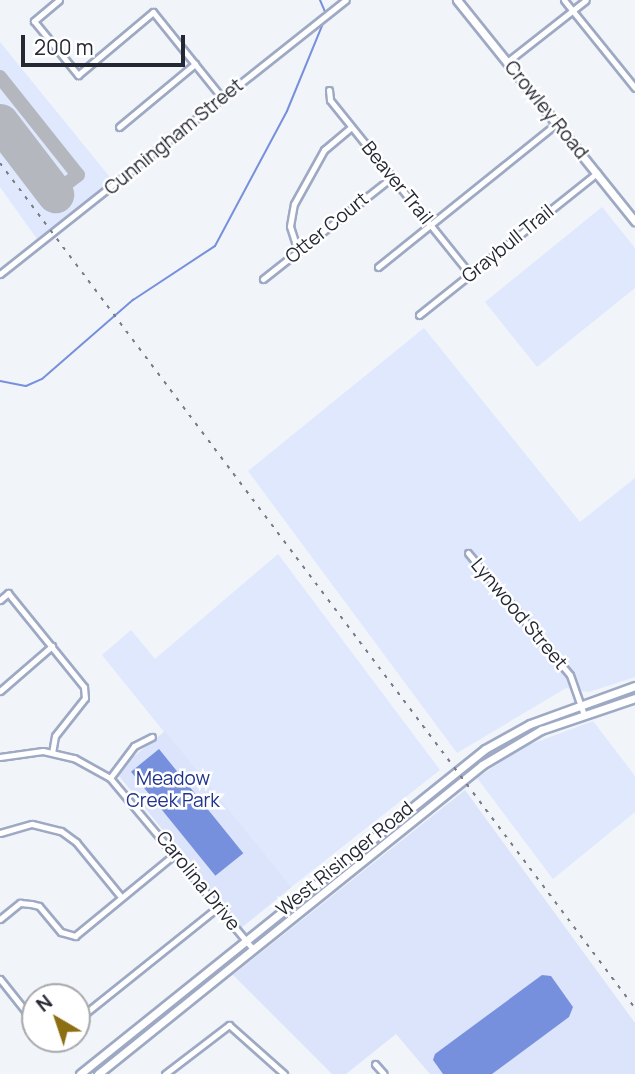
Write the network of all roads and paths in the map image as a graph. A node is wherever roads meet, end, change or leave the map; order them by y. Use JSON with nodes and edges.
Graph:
{"nodes":[{"id":1,"x":59,"y":0,"type":"edge"},
{"id":2,"x":346,"y":0,"type":"edge"},
{"id":3,"x":457,"y":0,"type":"edge"},
{"id":4,"x":564,"y":0,"type":"edge"},
{"id":5,"x":586,"y":0,"type":"edge"},
{"id":6,"x":573,"y":11,"type":"junction"},
{"id":7,"x":507,"y":62,"type":"junction"},
{"id":8,"x":195,"y":64,"type":"junction"},
{"id":9,"x":635,"y":88,"type":"edge"},
{"id":10,"x":329,"y":90,"type":"dead end"},
{"id":11,"x":223,"y":99,"type":"junction"},
{"id":12,"x":557,"y":123,"type":"junction"},
{"id":13,"x":119,"y":127,"type":"dead end"},
{"id":14,"x":351,"y":127,"type":"junction"},
{"id":15,"x":597,"y":173,"type":"junction"},
{"id":16,"x":392,"y":177,"type":"junction"},
{"id":17,"x":635,"y":220,"type":"edge"},
{"id":18,"x":430,"y":225,"type":"junction"},
{"id":19,"x":298,"y":251,"type":"junction"},
{"id":20,"x":378,"y":267,"type":"dead end"},
{"id":21,"x":0,"y":274,"type":"edge"},
{"id":22,"x":470,"y":274,"type":"junction"},
{"id":23,"x":263,"y":279,"type":"dead end"},
{"id":24,"x":419,"y":315,"type":"dead end"},
{"id":25,"x":468,"y":553,"type":"dead end"},
{"id":26,"x":0,"y":600,"type":"edge"},
{"id":27,"x":52,"y":646,"type":"junction"},
{"id":28,"x":635,"y":686,"type":"edge"},
{"id":29,"x":0,"y":691,"type":"edge"},
{"id":30,"x":635,"y":698,"type":"edge"},
{"id":31,"x":580,"y":705,"type":"junction"},
{"id":32,"x":583,"y":715,"type":"junction"},
{"id":33,"x":152,"y":737,"type":"dead end"},
{"id":34,"x":52,"y":753,"type":"junction"},
{"id":35,"x":0,"y":757,"type":"edge"},
{"id":36,"x":110,"y":778,"type":"junction"},
{"id":37,"x":0,"y":833,"type":"edge"},
{"id":38,"x":176,"y":853,"type":"junction"},
{"id":39,"x":337,"y":865,"type":"junction"},
{"id":40,"x":121,"y":897,"type":"junction"},
{"id":41,"x":218,"y":907,"type":"junction"},
{"id":42,"x":303,"y":907,"type":"junction"},
{"id":43,"x":0,"y":919,"type":"edge"},
{"id":44,"x":245,"y":939,"type":"junction"},
{"id":45,"x":252,"y":948,"type":"junction"},
{"id":46,"x":0,"y":979,"type":"edge"},
{"id":47,"x":21,"y":1005,"type":"edge"},
{"id":48,"x":91,"y":1009,"type":"edge"},
{"id":49,"x":375,"y":1064,"type":"dead end"},
{"id":50,"x":282,"y":1071,"type":"edge"},
{"id":51,"x":382,"y":1073,"type":"edge"},
{"id":52,"x":80,"y":1074,"type":"edge"},
{"id":53,"x":98,"y":1074,"type":"edge"},
{"id":54,"x":165,"y":1074,"type":"edge"},
{"id":55,"x":273,"y":1074,"type":"edge"}],
"edges":[{"from":1,"to":8,"type":"street"},
{"from":2,"to":11,"type":"street","name":"Cunningham Street"},
{"from":3,"to":7,"type":"main road","name":"Crowley Road"},
{"from":4,"to":6,"type":"street"},
{"from":5,"to":6,"type":"street"},
{"from":6,"to":7,"type":"street"},
{"from":6,"to":9,"type":"street"},
{"from":7,"to":12,"type":"main road","name":"Crowley Road"},
{"from":8,"to":11,"type":"street"},
{"from":8,"to":13,"type":"street"},
{"from":10,"to":14,"type":"street","name":"Beaver Trail"},
{"from":11,"to":21,"type":"street","name":"Cunningham Street"},
{"from":12,"to":15,"type":"main road","name":"Crowley Road"},
{"from":12,"to":18,"type":"street"},
{"from":14,"to":16,"type":"street","name":"Beaver Trail"},
{"from":14,"to":19,"type":"street"},
{"from":15,"to":17,"type":"main road","name":"Crowley Road"},
{"from":15,"to":22,"type":"street","name":"Graybull Trail"},
{"from":16,"to":18,"type":"street","name":"Beaver Trail"},
{"from":16,"to":19,"type":"street","name":"Otter Court"},
{"from":18,"to":20,"type":"street"},
{"from":18,"to":22,"type":"street","name":"Beaver Trail"},
{"from":19,"to":23,"type":"street","name":"Otter Court"},
{"from":22,"to":24,"type":"street","name":"Graybull Trail"},
{"from":25,"to":31,"type":"street","name":"Lynwood Street"},
{"from":26,"to":27,"type":"street"},
{"from":27,"to":29,"type":"street"},
{"from":27,"to":34,"type":"street"},
{"from":28,"to":31,"type":"main road","name":"West Risinger Road"},
{"from":30,"to":32,"type":"main road","name":"West Risinger Road"},
{"from":31,"to":32,"type":"street","name":"Lynwood Street"},
{"from":31,"to":39,"type":"main road","name":"West Risinger Road"},
{"from":32,"to":42,"type":"main road","name":"West Risinger Road"},
{"from":33,"to":36,"type":"street"},
{"from":34,"to":35,"type":"street","name":"Carolina Drive"},
{"from":34,"to":36,"type":"street","name":"Carolina Drive"},
{"from":36,"to":38,"type":"street","name":"Carolina Drive"},
{"from":37,"to":40,"type":"street"},
{"from":38,"to":40,"type":"street"},
{"from":38,"to":41,"type":"street","name":"Carolina Drive"},
{"from":39,"to":42,"type":"main road"},
{"from":39,"to":44,"type":"main road","name":"West Risinger Road"},
{"from":40,"to":43,"type":"street"},
{"from":41,"to":44,"type":"street","name":"Carolina Drive"},
{"from":41,"to":48,"type":"street"},
{"from":42,"to":45,"type":"main road","name":"West Risinger Road"},
{"from":44,"to":45,"type":"street","name":"Carolina Drive"},
{"from":44,"to":52,"type":"main road","name":"West Risinger Road"},
{"from":45,"to":53,"type":"main road","name":"West Risinger Road"},
{"from":46,"to":47,"type":"street"},
{"from":49,"to":51,"type":"street"},
{"from":50,"to":54,"type":"street"},
{"from":50,"to":55,"type":"street"}]}
